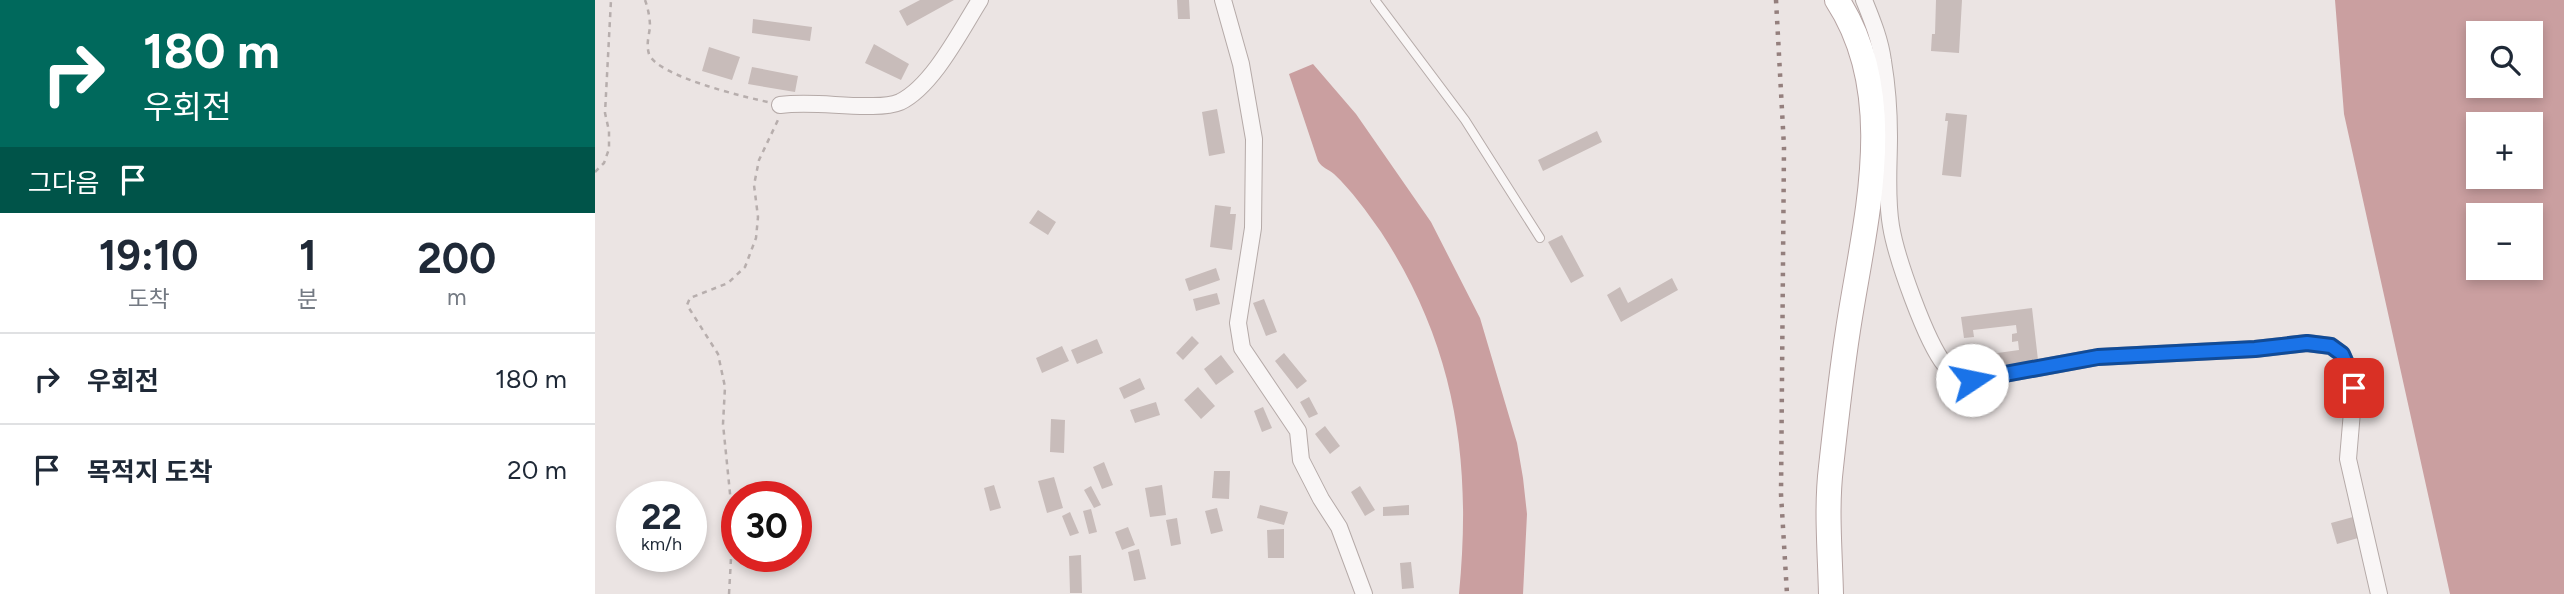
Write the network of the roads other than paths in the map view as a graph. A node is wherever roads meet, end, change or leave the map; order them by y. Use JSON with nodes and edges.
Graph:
{"nodes":[{"id":1,"x":980,"y":0,"type":"edge"},
{"id":2,"x":1223,"y":0,"type":"edge"},
{"id":3,"x":1375,"y":0,"type":"edge"},
{"id":4,"x":1837,"y":0,"type":"edge"},
{"id":5,"x":1864,"y":0,"type":"edge"},
{"id":6,"x":1870,"y":42,"type":"junction"},
{"id":7,"x":780,"y":105,"type":"road end"},
{"id":8,"x":1540,"y":238,"type":"dead end"},
{"id":9,"x":1364,"y":594,"type":"edge"},
{"id":10,"x":1831,"y":594,"type":"edge"},
{"id":11,"x":2379,"y":594,"type":"edge"}],
"edges":[{"from":1,"to":7,"type":"street"},
{"from":2,"to":9,"type":"street"},
{"from":3,"to":8,"type":"lane"},
{"from":4,"to":6,"type":"main road"},
{"from":5,"to":6,"type":"street"},
{"from":6,"to":10,"type":"main road"},
{"from":6,"to":11,"type":"street"}]}
